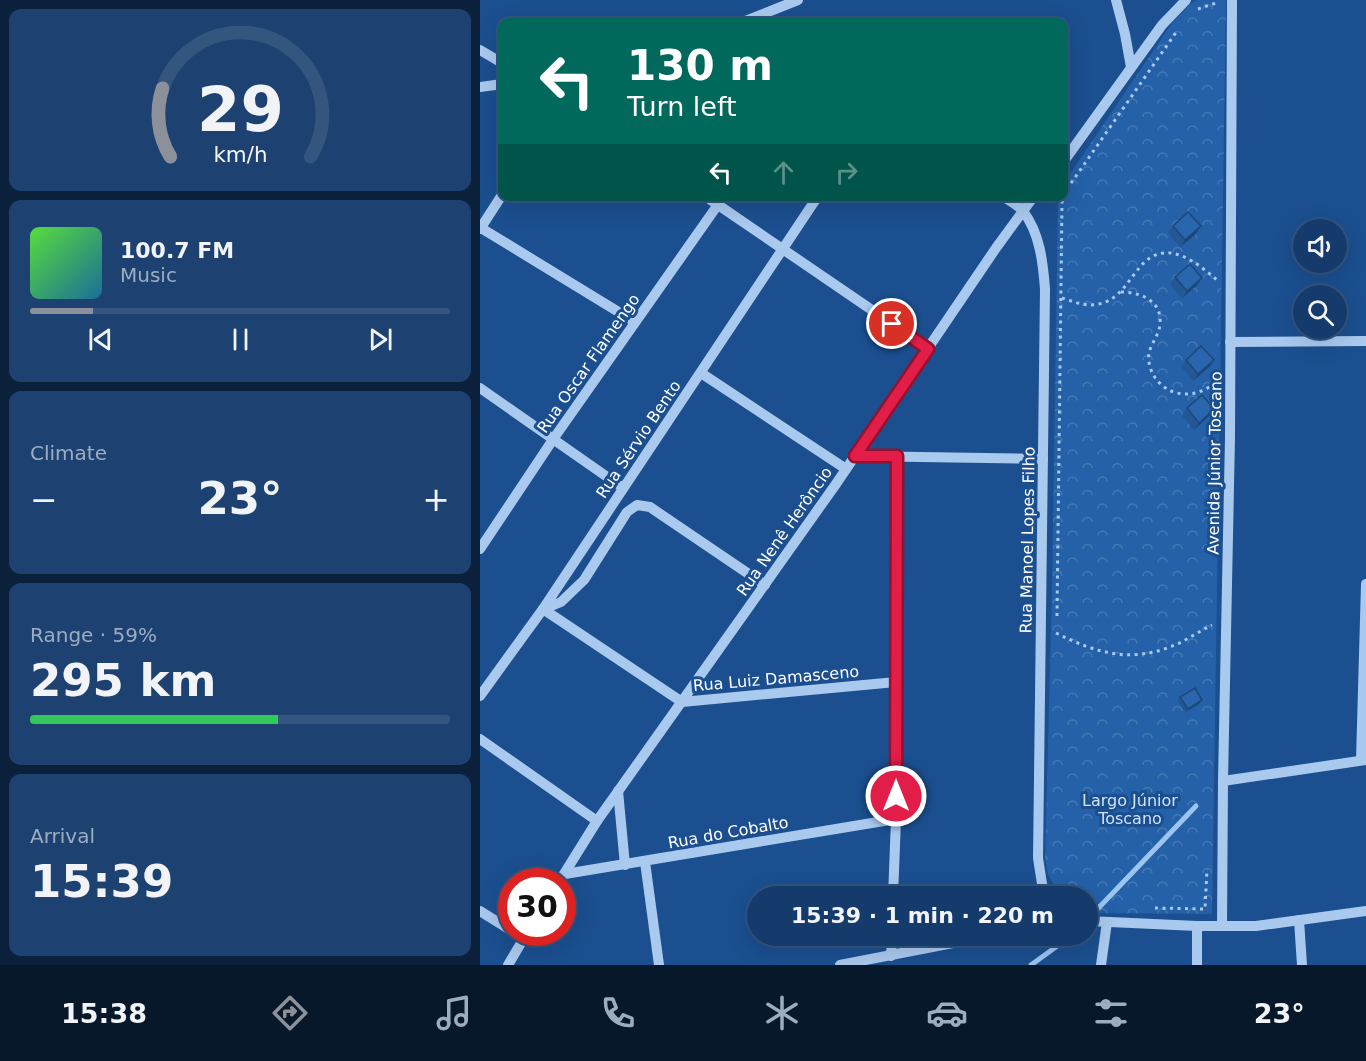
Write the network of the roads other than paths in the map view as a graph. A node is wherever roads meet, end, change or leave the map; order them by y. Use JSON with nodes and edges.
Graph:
{"nodes":[{"id":1,"x":798,"y":0,"type":"edge"},
{"id":2,"x":1116,"y":0,"type":"edge"},
{"id":3,"x":1186,"y":0,"type":"edge"},
{"id":4,"x":1232,"y":0,"type":"edge"},
{"id":5,"x":753,"y":18,"type":"edge"},
{"id":6,"x":480,"y":50,"type":"edge"},
{"id":7,"x":498,"y":61,"type":"edge"},
{"id":8,"x":1131,"y":67,"type":"junction"},
{"id":9,"x":498,"y":85,"type":"edge"},
{"id":10,"x":480,"y":87,"type":"edge"},
{"id":11,"x":1068,"y":155,"type":"edge"},
{"id":12,"x":498,"y":201,"type":"edge"},
{"id":13,"x":721,"y":201,"type":"edge"},
{"id":14,"x":815,"y":201,"type":"edge"},
{"id":15,"x":1010,"y":201,"type":"edge"},
{"id":16,"x":1030,"y":201,"type":"edge"},
{"id":17,"x":1022,"y":210,"type":"junction"},
{"id":18,"x":481,"y":229,"type":"edge"},
{"id":19,"x":783,"y":249,"type":"junction"},
{"id":20,"x":635,"y":322,"type":"junction"},
{"id":21,"x":1366,"y":341,"type":"edge"},
{"id":22,"x":1230,"y":342,"type":"junction"},
{"id":23,"x":928,"y":349,"type":"junction"},
{"id":24,"x":701,"y":373,"type":"junction"},
{"id":25,"x":480,"y":388,"type":"edge"},
{"id":26,"x":554,"y":438,"type":"junction"},
{"id":27,"x":855,"y":456,"type":"junction"},
{"id":28,"x":897,"y":456,"type":"junction"},
{"id":29,"x":1043,"y":459,"type":"junction"},
{"id":30,"x":846,"y":469,"type":"junction"},
{"id":31,"x":623,"y":488,"type":"junction"},
{"id":32,"x":480,"y":549,"type":"edge"},
{"id":33,"x":1366,"y":584,"type":"edge"},
{"id":34,"x":765,"y":585,"type":"junction"},
{"id":35,"x":543,"y":609,"type":"junction"},
{"id":36,"x":897,"y":682,"type":"junction"},
{"id":37,"x":480,"y":696,"type":"edge"},
{"id":38,"x":682,"y":702,"type":"junction"},
{"id":39,"x":480,"y":740,"type":"edge"},
{"id":40,"x":1364,"y":760,"type":"edge"},
{"id":41,"x":1222,"y":781,"type":"junction"},
{"id":42,"x":618,"y":791,"type":"junction"},
{"id":43,"x":896,"y":819,"type":"junction"},
{"id":44,"x":597,"y":821,"type":"junction"},
{"id":45,"x":645,"y":862,"type":"junction"},
{"id":46,"x":625,"y":865,"type":"junction"},
{"id":47,"x":568,"y":868,"type":"edge"},
{"id":48,"x":576,"y":875,"type":"edge"},
{"id":49,"x":893,"y":886,"type":"edge"},
{"id":50,"x":1043,"y":886,"type":"edge"},
{"id":51,"x":480,"y":911,"type":"edge"},
{"id":52,"x":1366,"y":911,"type":"edge"},
{"id":53,"x":1299,"y":921,"type":"junction"},
{"id":54,"x":498,"y":922,"type":"edge"},
{"id":55,"x":1098,"y":922,"type":"edge"},
{"id":56,"x":1107,"y":922,"type":"junction"},
{"id":57,"x":1197,"y":926,"type":"junction"},
{"id":58,"x":1222,"y":926,"type":"junction"},
{"id":59,"x":515,"y":946,"type":"edge"},
{"id":60,"x":892,"y":946,"type":"edge"},
{"id":61,"x":940,"y":946,"type":"edge"},
{"id":62,"x":891,"y":956,"type":"junction"},
{"id":63,"x":508,"y":965,"type":"edge"},
{"id":64,"x":659,"y":965,"type":"edge"},
{"id":65,"x":840,"y":965,"type":"edge"},
{"id":66,"x":1101,"y":965,"type":"edge"},
{"id":67,"x":1197,"y":965,"type":"edge"},
{"id":68,"x":1302,"y":965,"type":"edge"}],
"edges":[{"from":1,"to":5,"type":"street"},
{"from":2,"to":8,"type":"street"},
{"from":3,"to":8,"type":"street"},
{"from":4,"to":22,"type":"street","name":"Avenida Júnior Toscano"},
{"from":6,"to":7,"type":"street"},
{"from":8,"to":11,"type":"street"},
{"from":9,"to":10,"type":"street"},
{"from":12,"to":18,"type":"street"},
{"from":13,"to":19,"type":"street"},
{"from":13,"to":20,"type":"street","name":"Rua Oscar Flamengo"},
{"from":14,"to":19,"type":"street","name":"Rua Sérvio Bento"},
{"from":15,"to":17,"type":"street","name":"Rua Manoel Lopes Filho"},
{"from":16,"to":17,"type":"street","name":"Rua Nenê Herôncio"},
{"from":17,"to":23,"type":"street","name":"Rua Nenê Herôncio"},
{"from":17,"to":29,"type":"street","name":"Rua Manoel Lopes Filho"},
{"from":18,"to":20,"type":"street"},
{"from":19,"to":23,"type":"street"},
{"from":19,"to":24,"type":"street","name":"Rua Sérvio Bento"},
{"from":20,"to":26,"type":"street","name":"Rua Oscar Flamengo"},
{"from":21,"to":22,"type":"street"},
{"from":22,"to":41,"type":"street","name":"Avenida Júnior Toscano"},
{"from":23,"to":27,"type":"street","name":"Rua Nenê Herôncio"},
{"from":24,"to":30,"type":"street"},
{"from":24,"to":31,"type":"street","name":"Rua Sérvio Bento"},
{"from":25,"to":26,"type":"street"},
{"from":26,"to":31,"type":"street"},
{"from":26,"to":32,"type":"street","name":"Rua Oscar Flamengo"},
{"from":27,"to":28,"type":"street"},
{"from":27,"to":30,"type":"street","name":"Rua Nenê Herôncio"},
{"from":28,"to":29,"type":"street"},
{"from":28,"to":36,"type":"street"},
{"from":29,"to":50,"type":"street","name":"Rua Manoel Lopes Filho"},
{"from":30,"to":34,"type":"street","name":"Rua Nenê Herôncio"},
{"from":31,"to":35,"type":"street","name":"Rua Sérvio Bento"},
{"from":33,"to":40,"type":"street"},
{"from":34,"to":35,"type":"street"},
{"from":34,"to":38,"type":"street","name":"Rua Nenê Herôncio"},
{"from":35,"to":37,"type":"street","name":"Rua Sérvio Bento"},
{"from":35,"to":38,"type":"street","name":"Rua Luiz Damasceno"},
{"from":36,"to":38,"type":"street","name":"Rua Luiz Damasceno"},
{"from":36,"to":43,"type":"street"},
{"from":38,"to":42,"type":"street","name":"Rua Nenê Herôncio"},
{"from":39,"to":44,"type":"street"},
{"from":40,"to":41,"type":"street"},
{"from":41,"to":58,"type":"street","name":"Avenida Júnior Toscano"},
{"from":42,"to":44,"type":"street","name":"Rua Nenê Herôncio"},
{"from":42,"to":46,"type":"street"},
{"from":43,"to":45,"type":"street","name":"Rua do Cobalto"},
{"from":43,"to":49,"type":"street"},
{"from":44,"to":47,"type":"street","name":"Rua Nenê Herôncio"},
{"from":45,"to":46,"type":"street","name":"Rua do Cobalto"},
{"from":45,"to":64,"type":"street"},
{"from":46,"to":48,"type":"street","name":"Rua do Cobalto"},
{"from":51,"to":54,"type":"street"},
{"from":52,"to":53,"type":"street"},
{"from":53,"to":58,"type":"street"},
{"from":53,"to":68,"type":"street"},
{"from":55,"to":56,"type":"street"},
{"from":56,"to":57,"type":"street"},
{"from":56,"to":66,"type":"street"},
{"from":57,"to":58,"type":"street"},
{"from":57,"to":67,"type":"street"},
{"from":59,"to":63,"type":"street"},
{"from":60,"to":62,"type":"street"},
{"from":61,"to":62,"type":"street"},
{"from":62,"to":65,"type":"street"}]}
